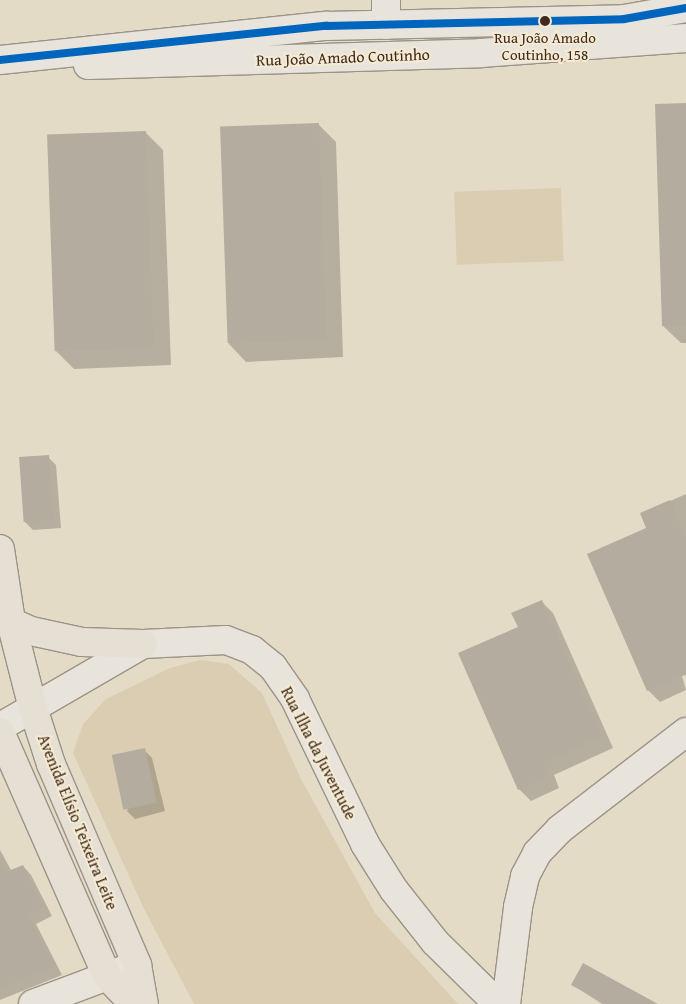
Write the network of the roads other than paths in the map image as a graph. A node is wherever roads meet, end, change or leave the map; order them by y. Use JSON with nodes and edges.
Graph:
{"nodes":[{"id":1,"x":686,"y":8,"type":"edge"},
{"id":2,"x":386,"y":12,"type":"edge"},
{"id":3,"x":686,"y":38,"type":"edge"},
{"id":4,"x":0,"y":60,"type":"edge"},
{"id":5,"x":0,"y":77,"type":"edge"},
{"id":6,"x":0,"y":549,"type":"edge"},
{"id":7,"x":11,"y":622,"type":"junction"},
{"id":8,"x":143,"y":644,"type":"junction"},
{"id":9,"x":33,"y":708,"type":"junction"},
{"id":10,"x":0,"y":726,"type":"edge"},
{"id":11,"x":0,"y":732,"type":"edge"},
{"id":12,"x":686,"y":732,"type":"edge"},
{"id":13,"x":137,"y":965,"type":"junction"},
{"id":14,"x":107,"y":976,"type":"junction"},
{"id":15,"x":33,"y":1004,"type":"edge"},
{"id":16,"x":134,"y":1004,"type":"edge"},
{"id":17,"x":144,"y":1004,"type":"edge"},
{"id":18,"x":498,"y":1004,"type":"edge"},
{"id":19,"x":506,"y":1004,"type":"edge"}],
"edges":[{"from":1,"to":2,"type":"street","name":"Rua João Amado Coutinho"},
{"from":2,"to":4,"type":"street","name":"Rua João Amado Coutinho"},
{"from":3,"to":5,"type":"street","name":"Rua João Amado Coutinho"},
{"from":6,"to":7,"type":"main road","name":"Avenida Elísio Teixeira Leite"},
{"from":7,"to":8,"type":"main road"},
{"from":7,"to":9,"type":"main road","name":"Avenida Elísio Teixeira Leite"},
{"from":8,"to":9,"type":"street","name":"Rua Ilha da Juventude"},
{"from":8,"to":18,"type":"street","name":"Rua Ilha da Juventude"},
{"from":9,"to":10,"type":"street","name":"Rua Ilha da Juventude"},
{"from":9,"to":13,"type":"main road","name":"Avenida Elísio Teixeira Leite"},
{"from":11,"to":14,"type":"main road","name":"Avenida Elísio Teixeira Leite"},
{"from":12,"to":19,"type":"street"},
{"from":13,"to":14,"type":"street"},
{"from":13,"to":17,"type":"main road","name":"Avenida Elísio Teixeira Leite"},
{"from":14,"to":15,"type":"street"},
{"from":14,"to":16,"type":"main road","name":"Avenida Elísio Teixeira Leite"}]}
